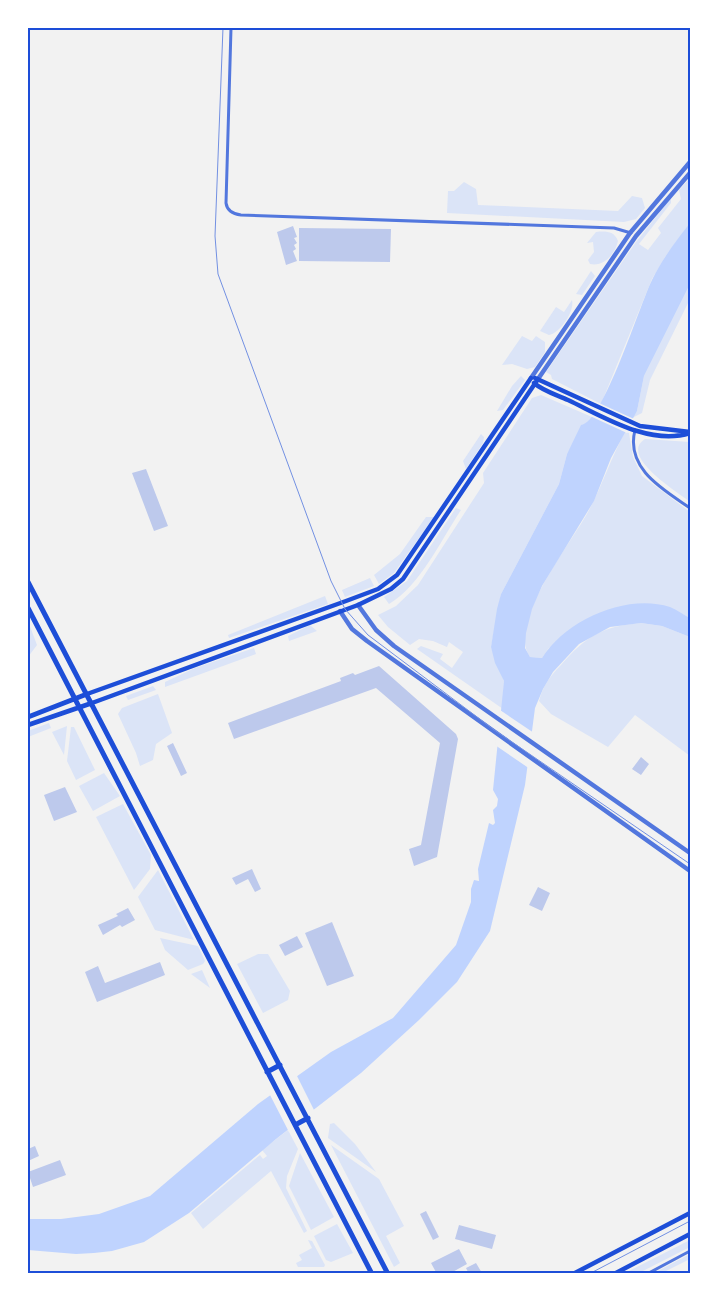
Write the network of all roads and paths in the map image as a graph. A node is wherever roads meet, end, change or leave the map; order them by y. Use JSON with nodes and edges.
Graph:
{"nodes":[{"id":1,"x":231,"y":28,"type":"edge"},
{"id":2,"x":690,"y":162,"type":"edge"},
{"id":3,"x":690,"y":173,"type":"edge"},
{"id":4,"x":630,"y":233,"type":"junction"},
{"id":5,"x":636,"y":236,"type":"junction"},
{"id":6,"x":531,"y":378,"type":"junction"},
{"id":7,"x":538,"y":379,"type":"junction"},
{"id":8,"x":534,"y":384,"type":"junction"},
{"id":9,"x":633,"y":427,"type":"junction"},
{"id":10,"x":690,"y":433,"type":"edge"},
{"id":11,"x":690,"y":508,"type":"edge"},
{"id":12,"x":28,"y":582,"type":"edge"},
{"id":13,"x":346,"y":602,"type":"junction"},
{"id":14,"x":358,"y":605,"type":"junction"},
{"id":15,"x":28,"y":608,"type":"edge"},
{"id":16,"x":340,"y":611,"type":"junction"},
{"id":17,"x":88,"y":694,"type":"junction"},
{"id":18,"x":74,"y":699,"type":"junction"},
{"id":19,"x":92,"y":703,"type":"junction"},
{"id":20,"x":79,"y":708,"type":"junction"},
{"id":21,"x":28,"y":717,"type":"edge"},
{"id":22,"x":28,"y":725,"type":"edge"},
{"id":23,"x":690,"y":853,"type":"edge"},
{"id":24,"x":690,"y":871,"type":"edge"},
{"id":25,"x":280,"y":1065,"type":"junction"},
{"id":26,"x":268,"y":1072,"type":"junction"},
{"id":27,"x":308,"y":1119,"type":"junction"},
{"id":28,"x":296,"y":1127,"type":"junction"},
{"id":29,"x":690,"y":1213,"type":"edge"},
{"id":30,"x":690,"y":1234,"type":"edge"},
{"id":31,"x":690,"y":1251,"type":"edge"},
{"id":32,"x":372,"y":1274,"type":"edge"},
{"id":33,"x":388,"y":1274,"type":"edge"},
{"id":34,"x":573,"y":1274,"type":"edge"},
{"id":35,"x":614,"y":1274,"type":"edge"},
{"id":36,"x":647,"y":1274,"type":"edge"}],
"edges":[{"from":1,"to":4,"type":"street"},
{"from":2,"to":4,"type":"street"},
{"from":3,"to":5,"type":"street"},
{"from":4,"to":5,"type":"street"},
{"from":4,"to":6,"type":"street"},
{"from":5,"to":7,"type":"street"},
{"from":6,"to":7,"type":"main road"},
{"from":6,"to":8,"type":"main road"},
{"from":6,"to":13,"type":"main road"},
{"from":7,"to":8,"type":"main road"},
{"from":7,"to":9,"type":"main road"},
{"from":8,"to":9,"type":"main road"},
{"from":8,"to":14,"type":"main road"},
{"from":9,"to":10,"type":"main road"},
{"from":9,"to":11,"type":"street"},
{"from":12,"to":17,"type":"main road"},
{"from":13,"to":14,"type":"main road"},
{"from":13,"to":16,"type":"main road"},
{"from":13,"to":17,"type":"main road"},
{"from":14,"to":16,"type":"main road"},
{"from":14,"to":23,"type":"street"},
{"from":15,"to":18,"type":"main road"},
{"from":16,"to":19,"type":"main road"},
{"from":16,"to":24,"type":"street"},
{"from":17,"to":18,"type":"main road"},
{"from":17,"to":19,"type":"main road"},
{"from":18,"to":20,"type":"main road"},
{"from":18,"to":21,"type":"main road"},
{"from":19,"to":20,"type":"main road"},
{"from":19,"to":25,"type":"main road"},
{"from":20,"to":22,"type":"main road"},
{"from":20,"to":26,"type":"main road"},
{"from":25,"to":26,"type":"main road"},
{"from":25,"to":27,"type":"main road"},
{"from":26,"to":28,"type":"main road"},
{"from":27,"to":28,"type":"main road"},
{"from":27,"to":33,"type":"main road"},
{"from":28,"to":32,"type":"main road"},
{"from":29,"to":34,"type":"main road"},
{"from":30,"to":35,"type":"main road"},
{"from":31,"to":36,"type":"street"}]}
